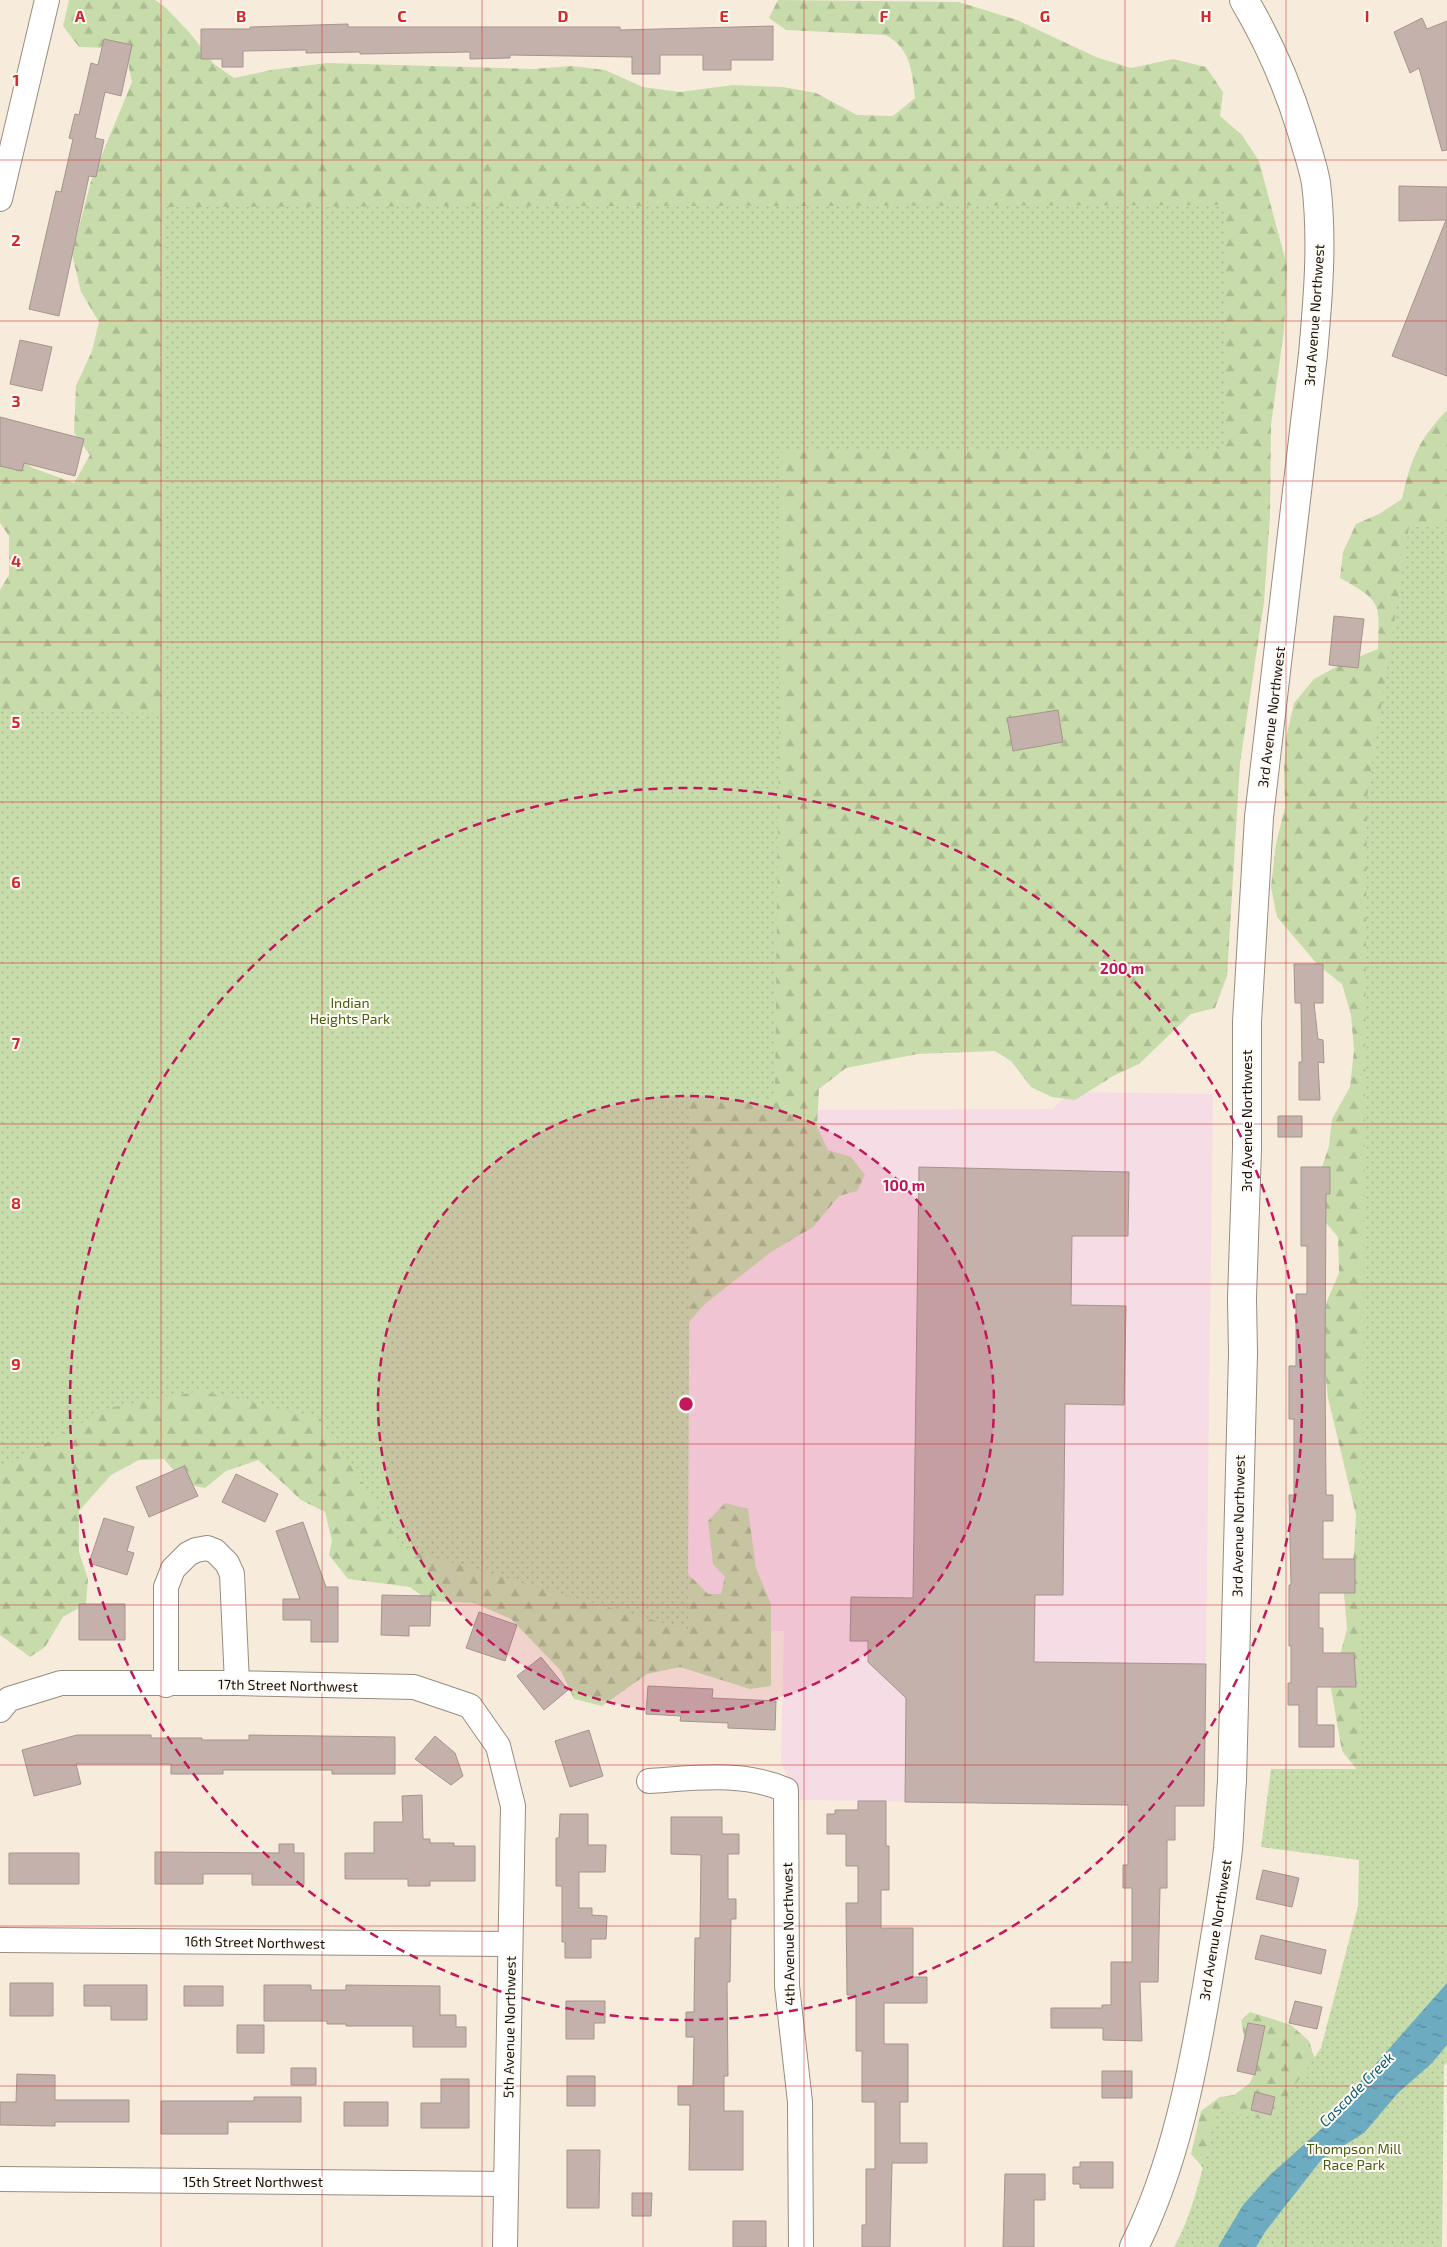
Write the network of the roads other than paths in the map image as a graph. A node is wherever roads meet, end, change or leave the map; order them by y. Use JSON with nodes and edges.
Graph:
{"nodes":[{"id":1,"x":47,"y":0,"type":"edge"},
{"id":2,"x":1244,"y":0,"type":"edge"},
{"id":3,"x":0,"y":199,"type":"edge"},
{"id":4,"x":237,"y":1683,"type":"junction"},
{"id":5,"x":166,"y":1685,"type":"junction"},
{"id":6,"x":0,"y":1710,"type":"edge"},
{"id":7,"x":649,"y":1782,"type":"dead end"},
{"id":8,"x":513,"y":1806,"type":"joint"},
{"id":9,"x":0,"y":1940,"type":"edge"},
{"id":10,"x":510,"y":1944,"type":"junction"},
{"id":11,"x":0,"y":2179,"type":"edge"},
{"id":12,"x":505,"y":2184,"type":"junction"},
{"id":13,"x":505,"y":2247,"type":"edge"},
{"id":14,"x":802,"y":2247,"type":"edge"},
{"id":15,"x":1134,"y":2247,"type":"edge"}],
"edges":[{"from":1,"to":3,"type":"street"},
{"from":2,"to":15,"type":"main road","name":"3rd Avenue Northwest"},
{"from":4,"to":5,"type":"street","name":"17th Street Northwest"},
{"from":4,"to":5,"type":"street"},
{"from":4,"to":8,"type":"street","name":"17th Street Northwest"},
{"from":5,"to":6,"type":"street","name":"17th Street Northwest"},
{"from":7,"to":14,"type":"street","name":"4th Avenue Northwest"},
{"from":8,"to":10,"type":"street","name":"5th Avenue Northwest"},
{"from":9,"to":10,"type":"street","name":"16th Street Northwest"},
{"from":10,"to":12,"type":"street","name":"5th Avenue Northwest"},
{"from":11,"to":12,"type":"street","name":"15th Street Northwest"},
{"from":12,"to":13,"type":"street","name":"5th Avenue Northwest"}]}
